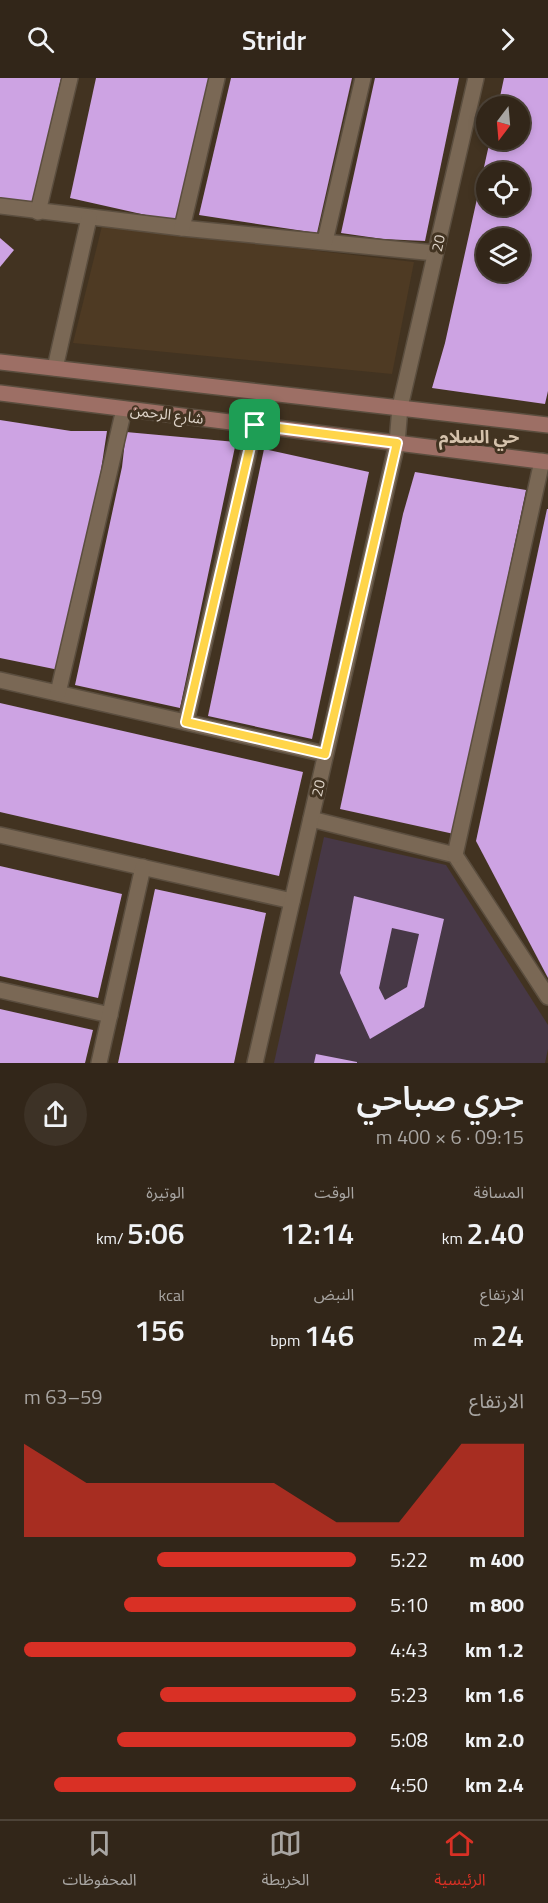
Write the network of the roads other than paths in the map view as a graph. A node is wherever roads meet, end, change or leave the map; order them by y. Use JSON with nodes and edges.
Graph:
{"nodes":[{"id":1,"x":70,"y":78,"type":"edge"},
{"id":2,"x":217,"y":78,"type":"edge"},
{"id":3,"x":363,"y":78,"type":"edge"},
{"id":4,"x":476,"y":78,"type":"edge"},
{"id":5,"x":0,"y":206,"type":"edge"},
{"id":6,"x":38,"y":212,"type":"junction"},
{"id":7,"x":89,"y":218,"type":"junction"},
{"id":8,"x":182,"y":228,"type":"junction"},
{"id":9,"x":325,"y":241,"type":"junction"},
{"id":10,"x":435,"y":253,"type":"junction"},
{"id":11,"x":0,"y":362,"type":"edge"},
{"id":12,"x":55,"y":368,"type":"junction"},
{"id":13,"x":0,"y":393,"type":"edge"},
{"id":14,"x":400,"y":408,"type":"junction"},
{"id":15,"x":124,"y":409,"type":"junction"},
{"id":16,"x":548,"y":424,"type":"edge"},
{"id":17,"x":255,"y":425,"type":"junction"},
{"id":18,"x":397,"y":443,"type":"junction"},
{"id":19,"x":545,"y":462,"type":"edge"},
{"id":20,"x":0,"y":680,"type":"edge"},
{"id":21,"x":58,"y":693,"type":"junction"},
{"id":22,"x":186,"y":722,"type":"junction"},
{"id":23,"x":325,"y":754,"type":"junction"},
{"id":24,"x":311,"y":819,"type":"junction"},
{"id":25,"x":0,"y":835,"type":"edge"},
{"id":26,"x":455,"y":855,"type":"junction"},
{"id":27,"x":143,"y":867,"type":"junction"},
{"id":28,"x":292,"y":901,"type":"junction"},
{"id":29,"x":0,"y":990,"type":"edge"},
{"id":30,"x":548,"y":997,"type":"edge"},
{"id":31,"x":110,"y":1015,"type":"junction"},
{"id":32,"x":99,"y":1063,"type":"edge"},
{"id":33,"x":255,"y":1063,"type":"edge"}],
"edges":[{"from":1,"to":6,"type":"street"},
{"from":2,"to":8,"type":"street"},
{"from":3,"to":9,"type":"street"},
{"from":4,"to":10,"type":"street","name":"20"},
{"from":5,"to":6,"type":"street"},
{"from":6,"to":7,"type":"street"},
{"from":7,"to":8,"type":"street"},
{"from":7,"to":12,"type":"street"},
{"from":8,"to":9,"type":"street"},
{"from":9,"to":10,"type":"street"},
{"from":10,"to":14,"type":"street","name":"20"},
{"from":11,"to":12,"type":"street"},
{"from":12,"to":14,"type":"street"},
{"from":13,"to":15,"type":"street","name":"شارع الرحمن"},
{"from":14,"to":16,"type":"street"},
{"from":14,"to":18,"type":"street","name":"20"},
{"from":15,"to":17,"type":"street","name":"شارع الرحمن"},
{"from":15,"to":21,"type":"street"},
{"from":17,"to":18,"type":"street","name":"شارع الرحمن"},
{"from":17,"to":22,"type":"street"},
{"from":18,"to":19,"type":"street","name":"شارع الرحمن"},
{"from":18,"to":23,"type":"street","name":"20"},
{"from":19,"to":26,"type":"street"},
{"from":20,"to":21,"type":"street"},
{"from":21,"to":22,"type":"street"},
{"from":22,"to":23,"type":"street"},
{"from":23,"to":24,"type":"street","name":"20"},
{"from":24,"to":26,"type":"street"},
{"from":24,"to":28,"type":"street","name":"20"},
{"from":25,"to":27,"type":"street"},
{"from":26,"to":30,"type":"street"},
{"from":27,"to":28,"type":"street"},
{"from":27,"to":31,"type":"street"},
{"from":28,"to":33,"type":"street","name":"20"},
{"from":29,"to":31,"type":"street"},
{"from":31,"to":32,"type":"street"}]}
